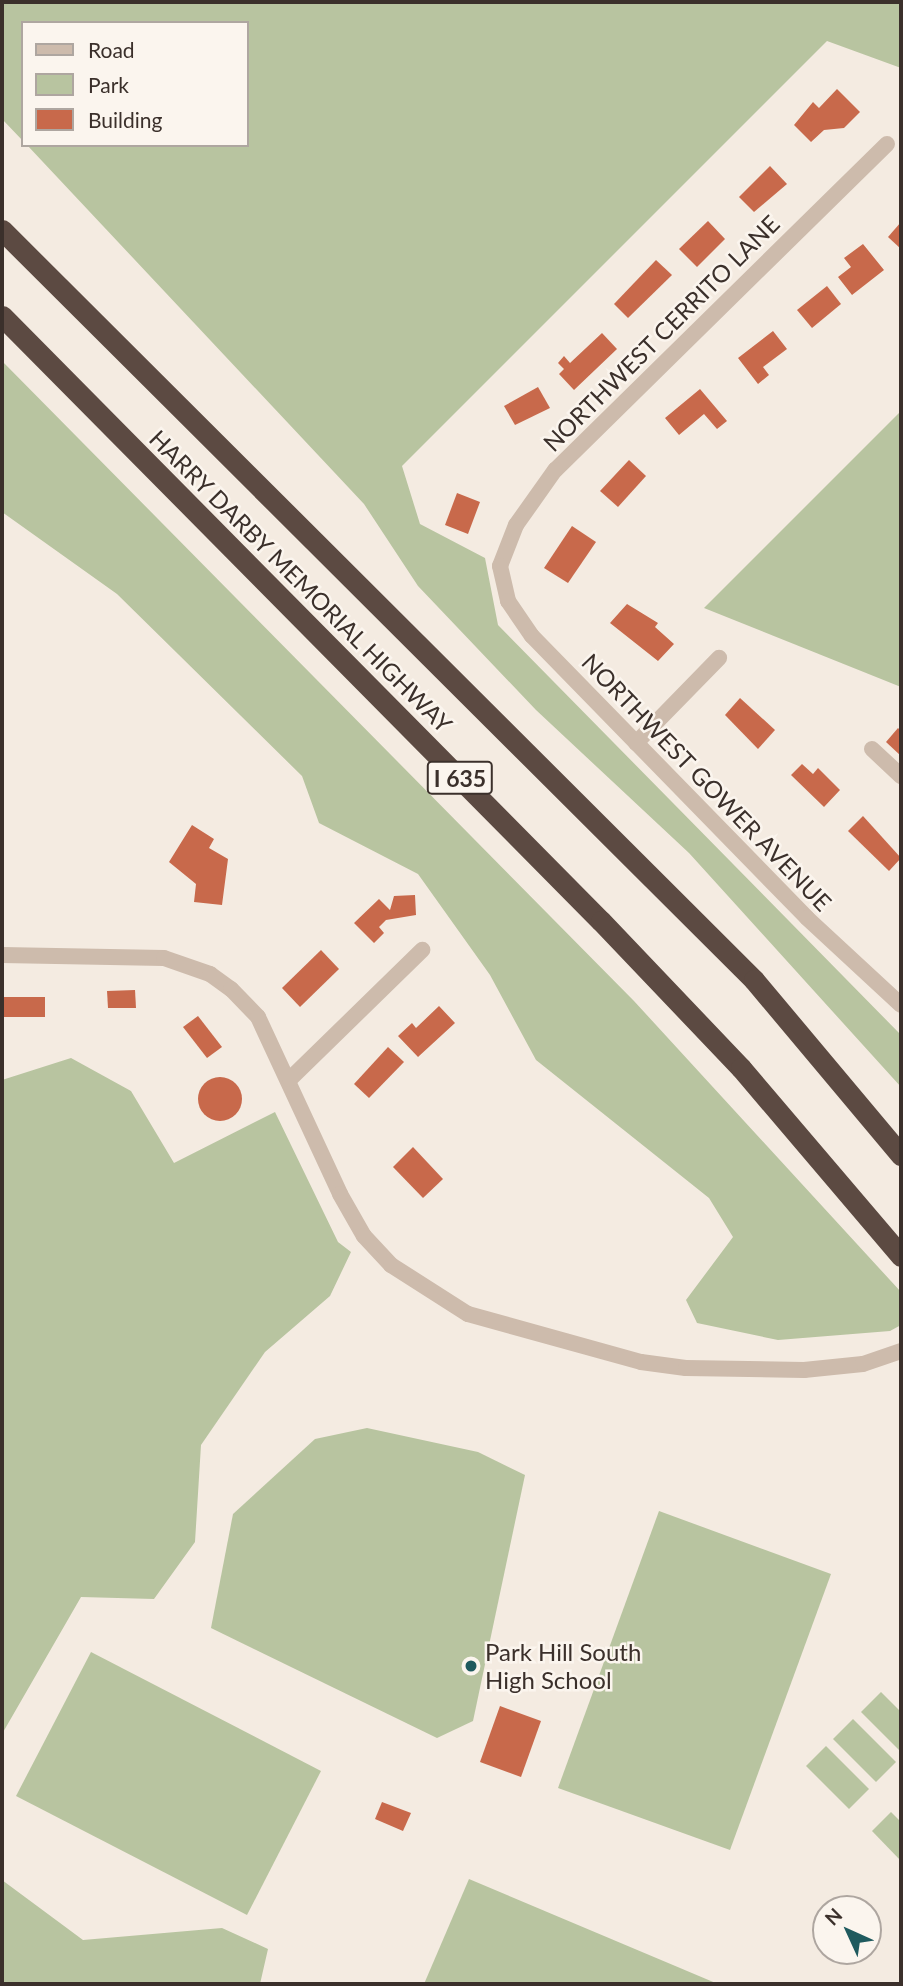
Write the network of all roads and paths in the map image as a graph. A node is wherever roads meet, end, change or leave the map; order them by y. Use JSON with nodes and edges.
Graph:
{"nodes":[{"id":1,"x":887,"y":144,"type":"dead end"},
{"id":2,"x":2,"y":230,"type":"edge"},
{"id":3,"x":2,"y":316,"type":"edge"},
{"id":4,"x":501,"y":577,"type":"joint"},
{"id":5,"x":719,"y":658,"type":"dead end"},
{"id":6,"x":636,"y":743,"type":"junction"},
{"id":7,"x":872,"y":750,"type":"dead end"},
{"id":8,"x":901,"y":776,"type":"edge"},
{"id":9,"x":422,"y":950,"type":"dead end"},
{"id":10,"x":2,"y":955,"type":"edge"},
{"id":11,"x":901,"y":1006,"type":"edge"},
{"id":12,"x":290,"y":1079,"type":"junction"},
{"id":13,"x":901,"y":1155,"type":"edge"},
{"id":14,"x":901,"y":1256,"type":"edge"},
{"id":15,"x":901,"y":1351,"type":"edge"}],
"edges":[{"from":1,"to":4,"type":"street","name":"NORTHWEST CERRITO LANE"},
{"from":2,"to":13,"type":"highway","name":"HARRY DARBY MEMORIAL HIGHWAY","number":"I 635"},
{"from":3,"to":14,"type":"highway","name":"HARRY DARBY MEMORIAL HIGHWAY","number":"I 635"},
{"from":4,"to":6,"type":"street","name":"NORTHWEST GOWER AVENUE"},
{"from":5,"to":6,"type":"street"},
{"from":6,"to":11,"type":"street","name":"NORTHWEST GOWER AVENUE"},
{"from":7,"to":8,"type":"street"},
{"from":9,"to":12,"type":"street"},
{"from":10,"to":12,"type":"street"},
{"from":12,"to":15,"type":"street"}]}
